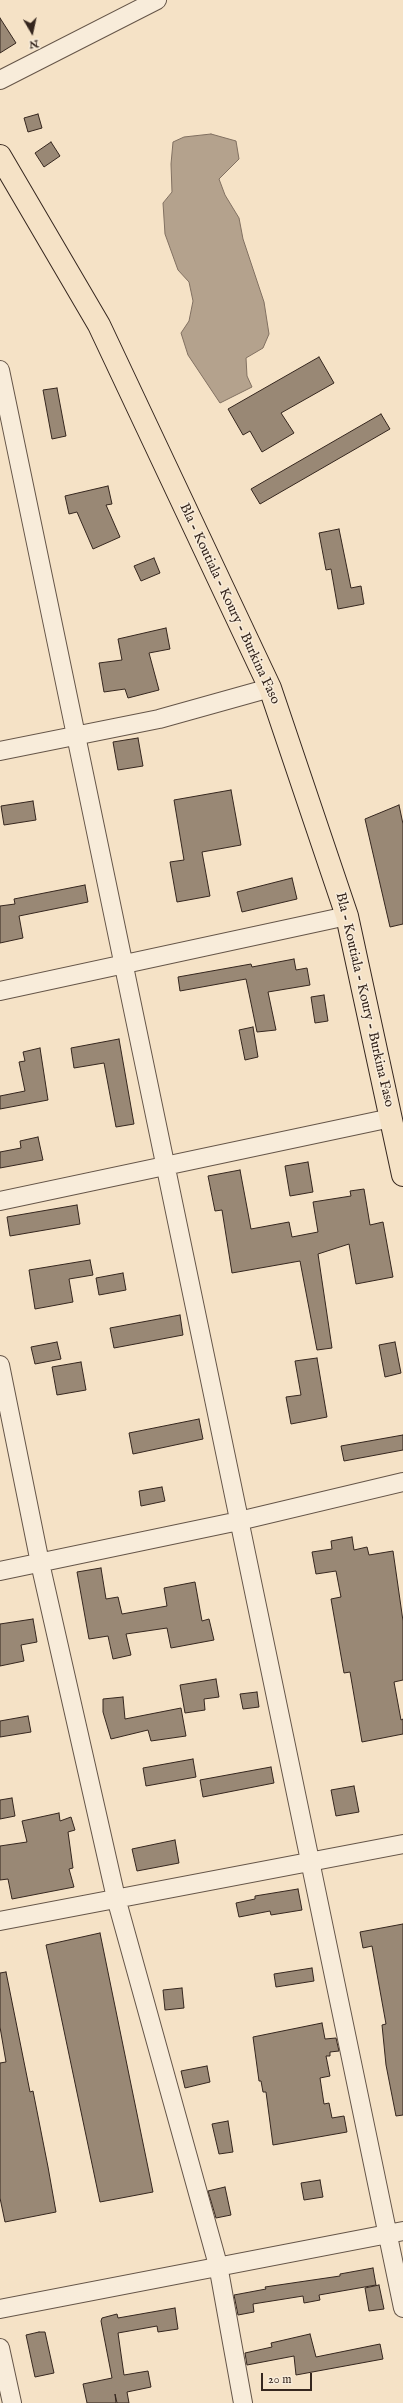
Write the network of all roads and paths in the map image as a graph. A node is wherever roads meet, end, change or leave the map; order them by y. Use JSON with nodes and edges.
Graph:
{"nodes":[{"id":1,"x":157,"y":0,"type":"edge"},
{"id":2,"x":0,"y":80,"type":"edge"},
{"id":3,"x":0,"y":156,"type":"edge"},
{"id":4,"x":0,"y":370,"type":"edge"},
{"id":5,"x":270,"y":688,"type":"junction"},
{"id":6,"x":76,"y":736,"type":"junction"},
{"id":7,"x":0,"y":751,"type":"edge"},
{"id":8,"x":347,"y":916,"type":"junction"},
{"id":9,"x":124,"y":964,"type":"junction"},
{"id":10,"x":0,"y":991,"type":"edge"},
{"id":11,"x":391,"y":1118,"type":"junction"},
{"id":12,"x":166,"y":1166,"type":"junction"},
{"id":13,"x":403,"y":1175,"type":"edge"},
{"id":14,"x":0,"y":1201,"type":"edge"},
{"id":15,"x":0,"y":1365,"type":"edge"},
{"id":16,"x":403,"y":1482,"type":"edge"},
{"id":17,"x":239,"y":1521,"type":"junction"},
{"id":18,"x":40,"y":1563,"type":"junction"},
{"id":19,"x":0,"y":1571,"type":"edge"},
{"id":20,"x":403,"y":1844,"type":"edge"},
{"id":21,"x":310,"y":1860,"type":"junction"},
{"id":22,"x":116,"y":1898,"type":"junction"},
{"id":23,"x":0,"y":1921,"type":"edge"},
{"id":24,"x":395,"y":2232,"type":"edge"},
{"id":25,"x":218,"y":2265,"type":"junction"},
{"id":26,"x":403,"y":2308,"type":"edge"},
{"id":27,"x":0,"y":2309,"type":"edge"},
{"id":28,"x":0,"y":2348,"type":"edge"},
{"id":29,"x":12,"y":2403,"type":"edge"},
{"id":30,"x":243,"y":2403,"type":"edge"}],
"edges":[{"from":1,"to":2,"type":"street"},
{"from":3,"to":5,"type":"main road","name":"Bla - Koutiala - Koury - Burkina Faso"},
{"from":4,"to":6,"type":"street"},
{"from":5,"to":6,"type":"street"},
{"from":5,"to":8,"type":"main road","name":"Bla - Koutiala - Koury - Burkina Faso"},
{"from":6,"to":7,"type":"street"},
{"from":6,"to":9,"type":"street"},
{"from":8,"to":9,"type":"street"},
{"from":8,"to":11,"type":"main road","name":"Bla - Koutiala - Koury - Burkina Faso"},
{"from":9,"to":10,"type":"street"},
{"from":9,"to":12,"type":"street"},
{"from":11,"to":12,"type":"street"},
{"from":11,"to":13,"type":"main road","name":"Bla - Koutiala - Koury - Burkina Faso"},
{"from":12,"to":14,"type":"street"},
{"from":12,"to":17,"type":"street"},
{"from":15,"to":18,"type":"street"},
{"from":16,"to":17,"type":"street"},
{"from":17,"to":18,"type":"street"},
{"from":17,"to":21,"type":"street"},
{"from":18,"to":19,"type":"street"},
{"from":18,"to":22,"type":"street"},
{"from":20,"to":21,"type":"street"},
{"from":21,"to":22,"type":"street"},
{"from":21,"to":24,"type":"street"},
{"from":22,"to":23,"type":"street"},
{"from":22,"to":25,"type":"street"},
{"from":24,"to":25,"type":"street"},
{"from":24,"to":26,"type":"street"},
{"from":25,"to":27,"type":"street"},
{"from":25,"to":30,"type":"street"},
{"from":28,"to":29,"type":"street"}]}
